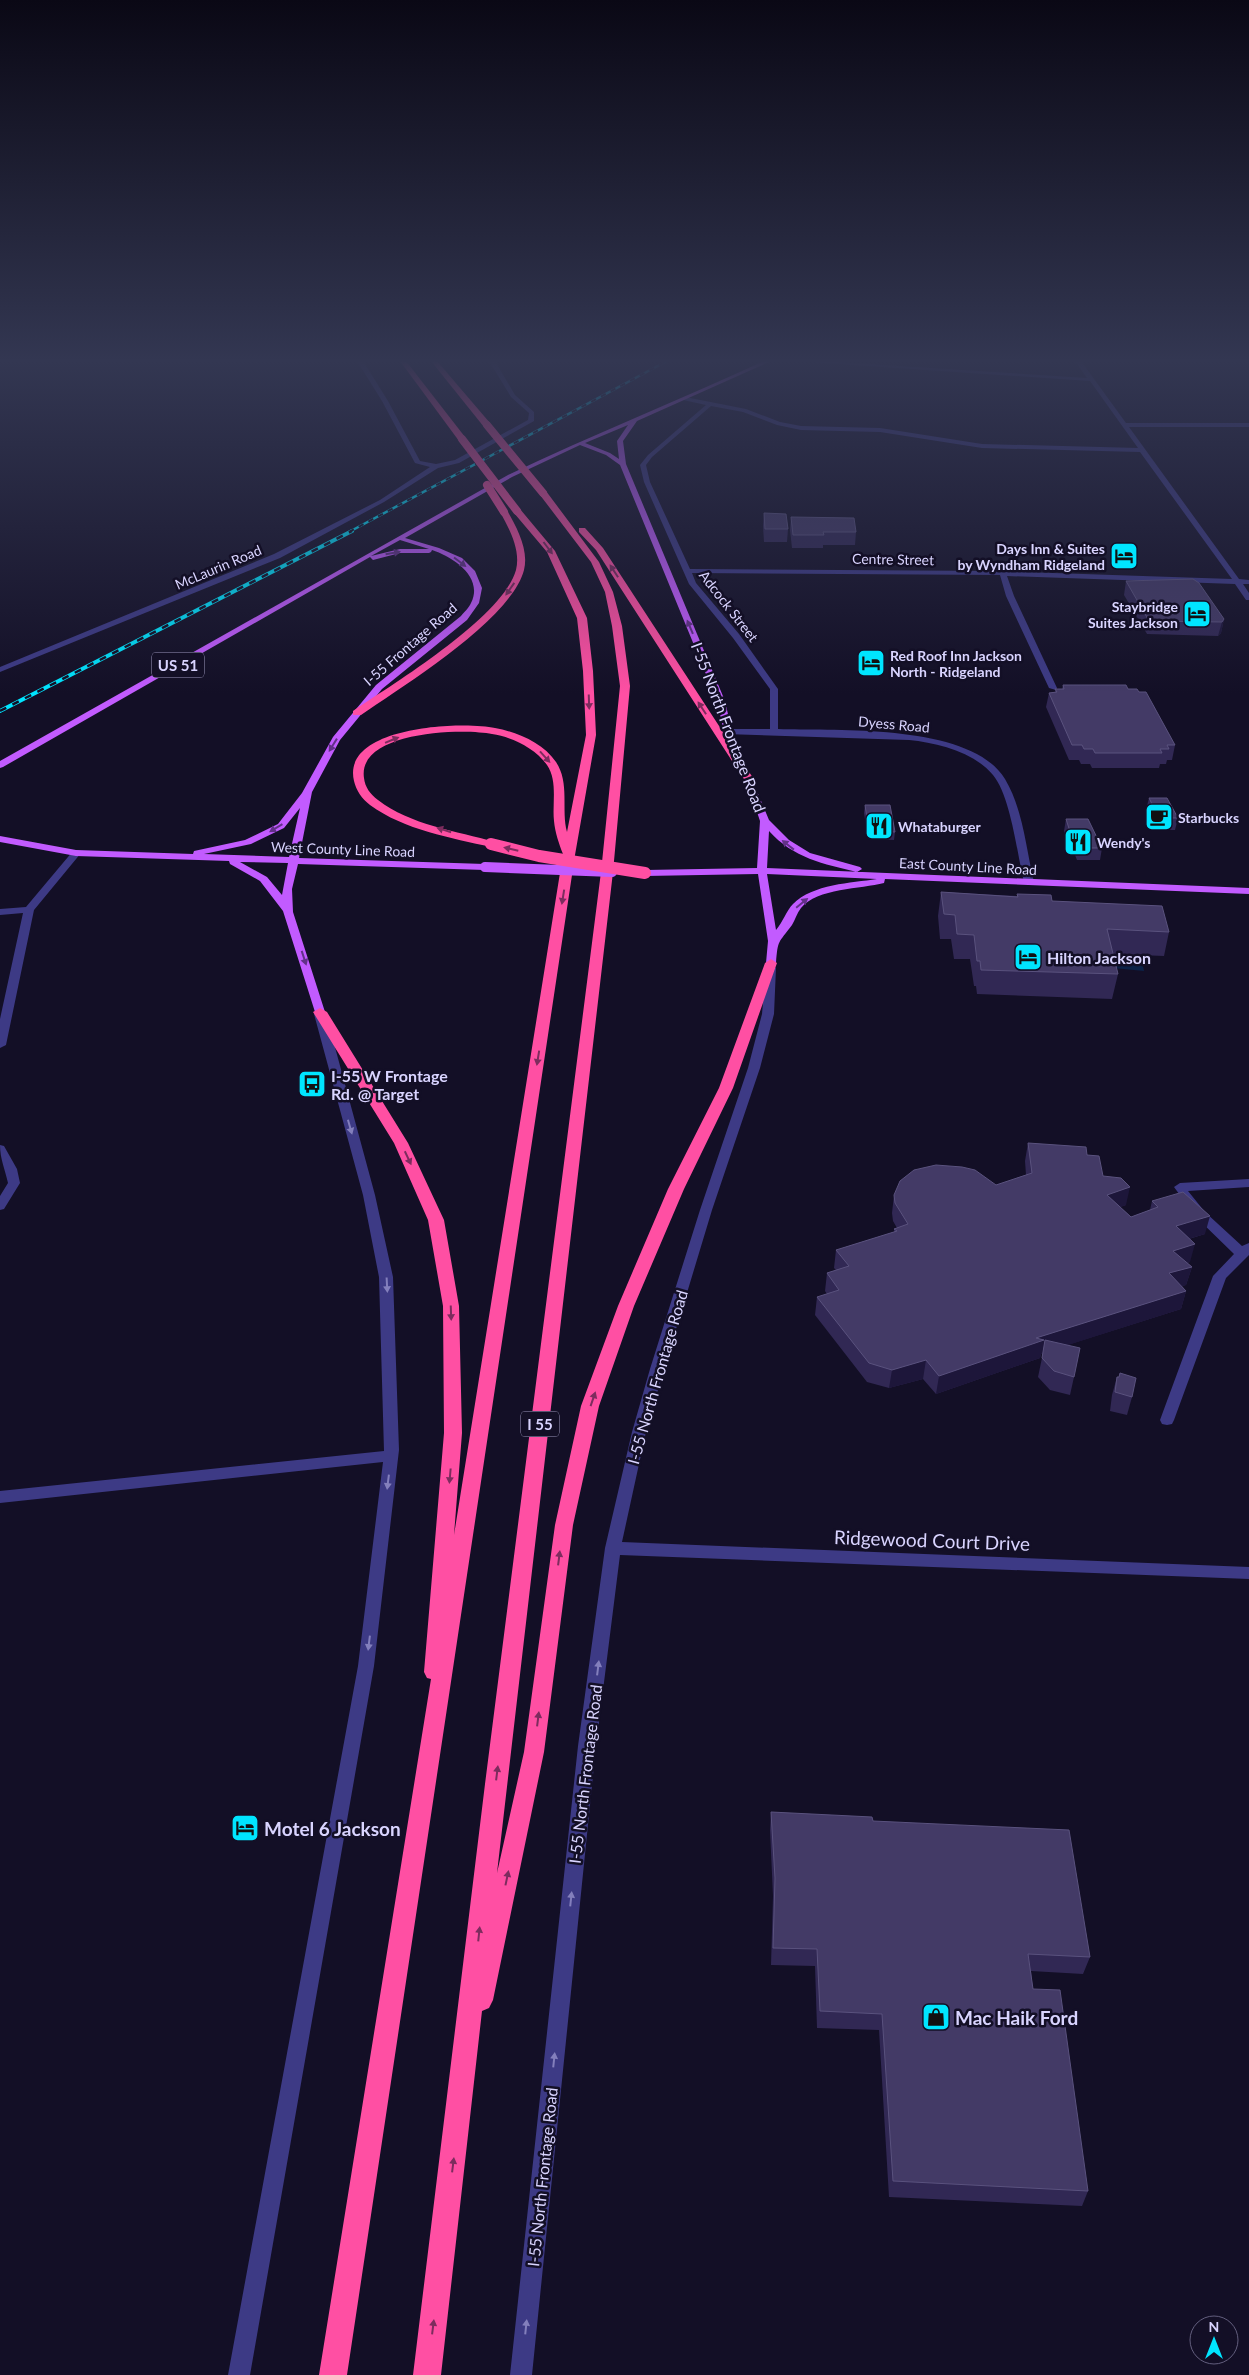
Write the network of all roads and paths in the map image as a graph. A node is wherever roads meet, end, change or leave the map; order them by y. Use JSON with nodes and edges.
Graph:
{"nodes":[{"id":1,"x":427,"y":472,"type":"edge"},
{"id":2,"x":482,"y":472,"type":"edge"},
{"id":3,"x":486,"y":472,"type":"edge"},
{"id":4,"x":519,"y":472,"type":"edge"},
{"id":5,"x":525,"y":472,"type":"edge"},
{"id":6,"x":625,"y":472,"type":"edge"},
{"id":7,"x":645,"y":472,"type":"edge"},
{"id":8,"x":1158,"y":472,"type":"edge"},
{"id":9,"x":545,"y":495,"type":"junction"},
{"id":10,"x":510,"y":511,"type":"junction"},
{"id":11,"x":398,"y":538,"type":"junction"},
{"id":12,"x":443,"y":552,"type":"junction"},
{"id":13,"x":347,"y":567,"type":"junction"},
{"id":14,"x":687,"y":571,"type":"junction"},
{"id":15,"x":1002,"y":574,"type":"junction"},
{"id":16,"x":1240,"y":582,"type":"junction"},
{"id":17,"x":1249,"y":582,"type":"edge"},
{"id":18,"x":1249,"y":598,"type":"edge"},
{"id":19,"x":0,"y":670,"type":"edge"},
{"id":20,"x":1053,"y":688,"type":"edge"},
{"id":21,"x":357,"y":713,"type":"junction"},
{"id":22,"x":774,"y":731,"type":"junction"},
{"id":23,"x":728,"y":732,"type":"junction"},
{"id":24,"x":3,"y":763,"type":"edge"},
{"id":25,"x":0,"y":770,"type":"edge"},
{"id":26,"x":748,"y":778,"type":"junction"},
{"id":27,"x":307,"y":792,"type":"junction"},
{"id":28,"x":765,"y":822,"type":"junction"},
{"id":29,"x":0,"y":830,"type":"edge"},
{"id":30,"x":0,"y":839,"type":"edge"},
{"id":31,"x":0,"y":843,"type":"edge"},
{"id":32,"x":24,"y":844,"type":"junction"},
{"id":33,"x":76,"y":853,"type":"junction"},
{"id":34,"x":569,"y":855,"type":"junction"},
{"id":35,"x":168,"y":858,"type":"junction"},
{"id":36,"x":226,"y":859,"type":"junction"},
{"id":37,"x":295,"y":862,"type":"junction"},
{"id":38,"x":762,"y":871,"type":"junction"},
{"id":39,"x":645,"y":873,"type":"junction"},
{"id":40,"x":686,"y":874,"type":"joint"},
{"id":41,"x":884,"y":875,"type":"junction"},
{"id":42,"x":909,"y":877,"type":"junction"},
{"id":43,"x":1028,"y":882,"type":"junction"},
{"id":44,"x":1249,"y":891,"type":"edge"},
{"id":45,"x":29,"y":910,"type":"junction"},
{"id":46,"x":0,"y":912,"type":"edge"},
{"id":47,"x":288,"y":912,"type":"junction"},
{"id":48,"x":773,"y":941,"type":"junction"},
{"id":49,"x":771,"y":963,"type":"junction"},
{"id":50,"x":320,"y":1012,"type":"junction"},
{"id":51,"x":0,"y":1046,"type":"edge"},
{"id":52,"x":0,"y":1148,"type":"edge"},
{"id":53,"x":1249,"y":1183,"type":"edge"},
{"id":54,"x":0,"y":1206,"type":"edge"},
{"id":55,"x":1245,"y":1250,"type":"edge"},
{"id":56,"x":1167,"y":1420,"type":"dead end"},
{"id":57,"x":391,"y":1456,"type":"junction"},
{"id":58,"x":0,"y":1497,"type":"edge"},
{"id":59,"x":613,"y":1548,"type":"junction"},
{"id":60,"x":1249,"y":1573,"type":"edge"},
{"id":61,"x":424,"y":1795,"type":"junction"},
{"id":62,"x":463,"y":2080,"type":"junction"},
{"id":63,"x":239,"y":2375,"type":"edge"},
{"id":64,"x":333,"y":2375,"type":"edge"},
{"id":65,"x":427,"y":2375,"type":"edge"},
{"id":66,"x":522,"y":2375,"type":"edge"}],
"edges":[{"from":1,"to":19,"type":"street","name":"McLaurin Road"},
{"from":2,"to":10,"type":"highway","bridge":true},
{"from":3,"to":10,"type":"highway","bridge":true},
{"from":4,"to":11,"type":"main road","number":"US 51"},
{"from":5,"to":9,"type":"highway","number":"I 55","bridge":true},
{"from":23,"to":6,"type":"main road","name":"I-55 North Frontage Road","one_way":true},
{"from":7,"to":14,"type":"street","name":"Adcock Street"},
{"from":8,"to":16,"type":"street"},
{"from":26,"to":9,"type":"highway","one_way":true},
{"from":62,"to":9,"type":"highway","number":"I 55","one_way":true},
{"from":10,"to":21,"type":"highway","one_way":true},
{"from":10,"to":34,"type":"highway","one_way":true},
{"from":11,"to":12,"type":"main road","name":"I-55 Frontage Road"},
{"from":11,"to":13,"type":"main road","number":"US 51"},
{"from":13,"to":12,"type":"main road","one_way":true},
{"from":12,"to":21,"type":"main road","name":"I-55 Frontage Road","one_way":true},
{"from":13,"to":24,"type":"main road","number":"US 51"},
{"from":14,"to":15,"type":"street","name":"Centre Street"},
{"from":14,"to":22,"type":"street","name":"Adcock Street"},
{"from":15,"to":16,"type":"street","name":"Centre Street"},
{"from":15,"to":20,"type":"street"},
{"from":16,"to":17,"type":"street","name":"Centre Street"},
{"from":16,"to":18,"type":"street"},
{"from":21,"to":27,"type":"main road","name":"I-55 Frontage Road","one_way":true},
{"from":22,"to":23,"type":"street","name":"Dyess Road"},
{"from":22,"to":43,"type":"street","name":"Dyess Road"},
{"from":23,"to":26,"type":"main road","name":"I-55 North Frontage Road"},
{"from":24,"to":25,"type":"main road"},
{"from":26,"to":28,"type":"main road","name":"I-55 North Frontage Road"},
{"from":27,"to":35,"type":"main road","one_way":true},
{"from":27,"to":37,"type":"main road","name":"I-55 Frontage Road"},
{"from":28,"to":38,"type":"main road","name":"I-55 North Frontage Road"},
{"from":41,"to":28,"type":"main road","one_way":true},
{"from":29,"to":32,"type":"main road"},
{"from":30,"to":32,"type":"main road","name":"West County Line Road"},
{"from":31,"to":32,"type":"main road"},
{"from":32,"to":33,"type":"main road","name":"West County Line Road"},
{"from":33,"to":35,"type":"main road","name":"West County Line Road"},
{"from":33,"to":45,"type":"street"},
{"from":39,"to":34,"type":"highway","one_way":true,"bridge":true},
{"from":34,"to":61,"type":"highway","one_way":true},
{"from":35,"to":36,"type":"main road","name":"West County Line Road"},
{"from":36,"to":37,"type":"main road","name":"West County Line Road"},
{"from":36,"to":47,"type":"main road"},
{"from":37,"to":39,"type":"main road","name":"West County Line Road","bridge":true},
{"from":37,"to":47,"type":"main road","name":"I-55 Frontage Road"},
{"from":38,"to":40,"type":"main road","name":"East County Line Road"},
{"from":38,"to":41,"type":"main road","name":"East County Line Road"},
{"from":38,"to":48,"type":"main road","name":"I-55 North Frontage Road"},
{"from":39,"to":40,"type":"main road","name":"West County Line Road"},
{"from":41,"to":42,"type":"main road","name":"East County Line Road"},
{"from":42,"to":43,"type":"main road","name":"East County Line Road"},
{"from":48,"to":42,"type":"main road","one_way":true},
{"from":43,"to":44,"type":"main road","name":"East County Line Road"},
{"from":45,"to":46,"type":"street"},
{"from":45,"to":51,"type":"street"},
{"from":47,"to":50,"type":"main road","one_way":true},
{"from":48,"to":49,"type":"main road","name":"I-55 North Frontage Road"},
{"from":49,"to":59,"type":"street","name":"I-55 North Frontage Road"},
{"from":62,"to":49,"type":"highway","one_way":true},
{"from":50,"to":57,"type":"street","one_way":true},
{"from":50,"to":61,"type":"highway","one_way":true},
{"from":52,"to":54,"type":"street"},
{"from":53,"to":55,"type":"street"},
{"from":55,"to":56,"type":"street"},
{"from":57,"to":58,"type":"street"},
{"from":57,"to":63,"type":"street","one_way":true},
{"from":59,"to":60,"type":"street","name":"Ridgewood Court Drive"},
{"from":66,"to":59,"type":"street","name":"I-55 North Frontage Road","one_way":true},
{"from":61,"to":64,"type":"highway"},
{"from":65,"to":62,"type":"highway","number":"I 55","one_way":true}]}
